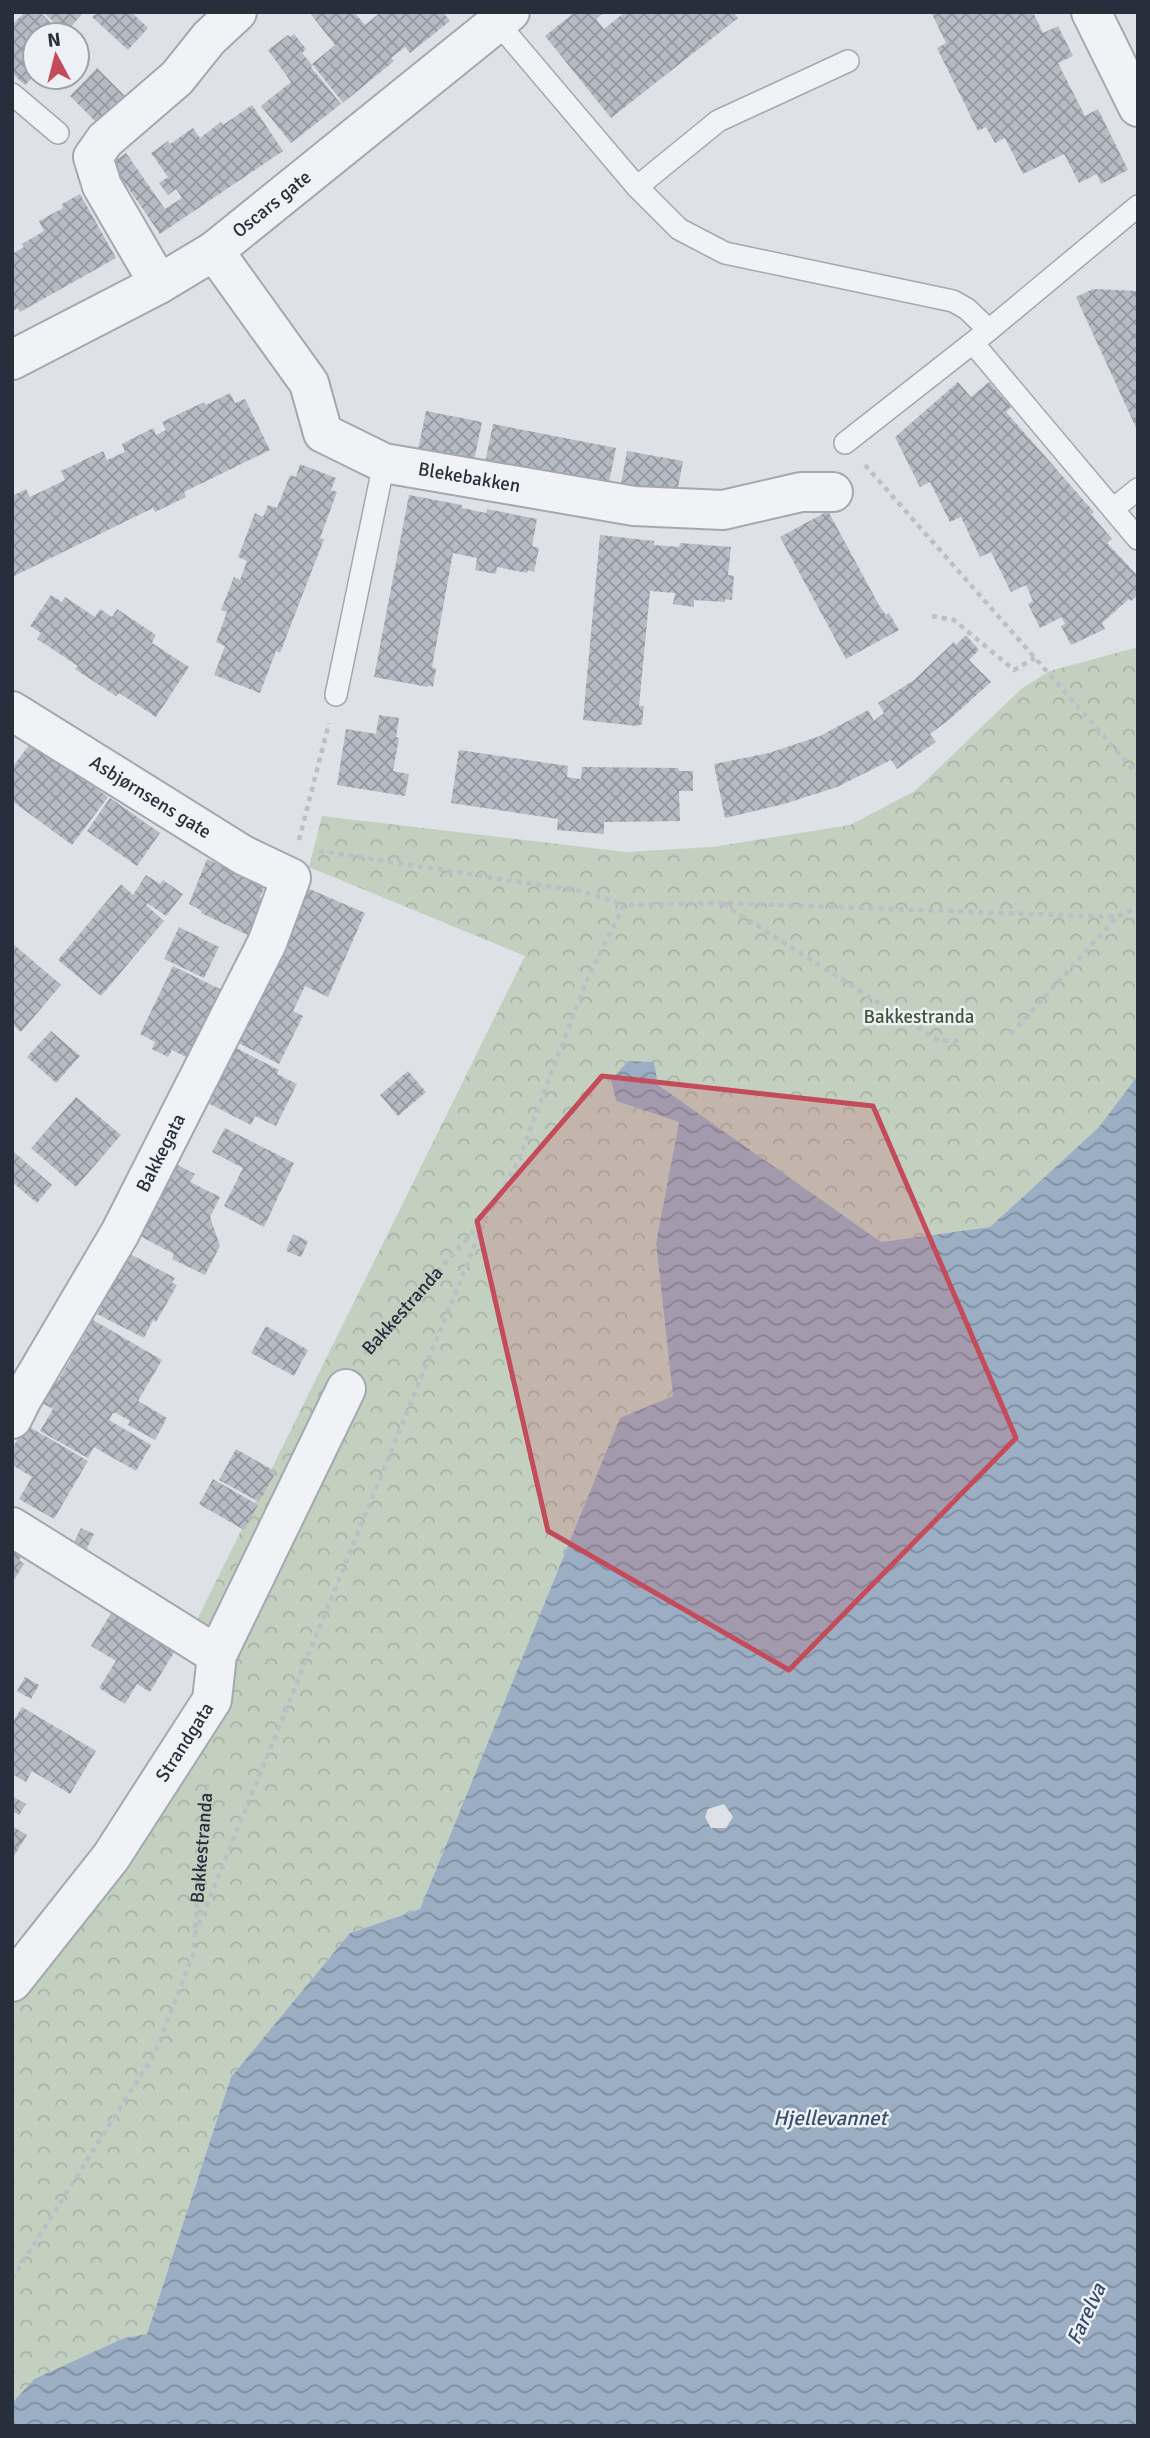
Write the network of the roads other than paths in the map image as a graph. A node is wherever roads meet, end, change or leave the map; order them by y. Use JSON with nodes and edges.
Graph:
{"nodes":[{"id":1,"x":237,"y":12,"type":"edge"},
{"id":2,"x":1091,"y":12,"type":"edge"},
{"id":3,"x":499,"y":16,"type":"edge"},
{"id":4,"x":848,"y":61,"type":"dead end"},
{"id":5,"x":12,"y":94,"type":"edge"},
{"id":6,"x":1138,"y":107,"type":"edge"},
{"id":7,"x":58,"y":133,"type":"dead end"},
{"id":8,"x":637,"y":187,"type":"junction"},
{"id":9,"x":1138,"y":206,"type":"edge"},
{"id":10,"x":214,"y":251,"type":"junction"},
{"id":11,"x":159,"y":284,"type":"junction"},
{"id":12,"x":981,"y":337,"type":"junction"},
{"id":13,"x":12,"y":360,"type":"edge"},
{"id":14,"x":845,"y":443,"type":"road end"},
{"id":15,"x":384,"y":463,"type":"junction"},
{"id":16,"x":1138,"y":489,"type":"edge"},
{"id":17,"x":833,"y":492,"type":"dead end"},
{"id":18,"x":1113,"y":509,"type":"junction"},
{"id":19,"x":1138,"y":539,"type":"edge"},
{"id":20,"x":336,"y":695,"type":"road end"},
{"id":21,"x":15,"y":719,"type":"edge"},
{"id":22,"x":294,"y":864,"type":"joint"},
{"id":23,"x":346,"y":1389,"type":"road end"},
{"id":24,"x":15,"y":1404,"type":"edge"},
{"id":25,"x":12,"y":1527,"type":"edge"},
{"id":26,"x":217,"y":1655,"type":"junction"},
{"id":27,"x":14,"y":1974,"type":"edge"}],
"edges":[{"from":1,"to":11,"type":"street"},
{"from":2,"to":6,"type":"street"},
{"from":3,"to":8,"type":"lane"},
{"from":3,"to":10,"type":"street","name":"Oscars gate"},
{"from":4,"to":8,"type":"lane"},
{"from":5,"to":7,"type":"lane"},
{"from":8,"to":12,"type":"lane"},
{"from":9,"to":12,"type":"lane"},
{"from":10,"to":11,"type":"street","name":"Oscars gate"},
{"from":10,"to":15,"type":"street","name":"Blekebakken"},
{"from":11,"to":13,"type":"street","name":"Oscars gate"},
{"from":12,"to":14,"type":"lane"},
{"from":12,"to":18,"type":"lane"},
{"from":15,"to":17,"type":"street","name":"Blekebakken"},
{"from":15,"to":20,"type":"lane"},
{"from":16,"to":18,"type":"lane"},
{"from":18,"to":19,"type":"lane"},
{"from":21,"to":22,"type":"street","name":"Asbjørnsens gate"},
{"from":22,"to":24,"type":"street","name":"Bakkegata"},
{"from":23,"to":26,"type":"street"},
{"from":25,"to":26,"type":"street"},
{"from":26,"to":27,"type":"street","name":"Strandgata"}]}
